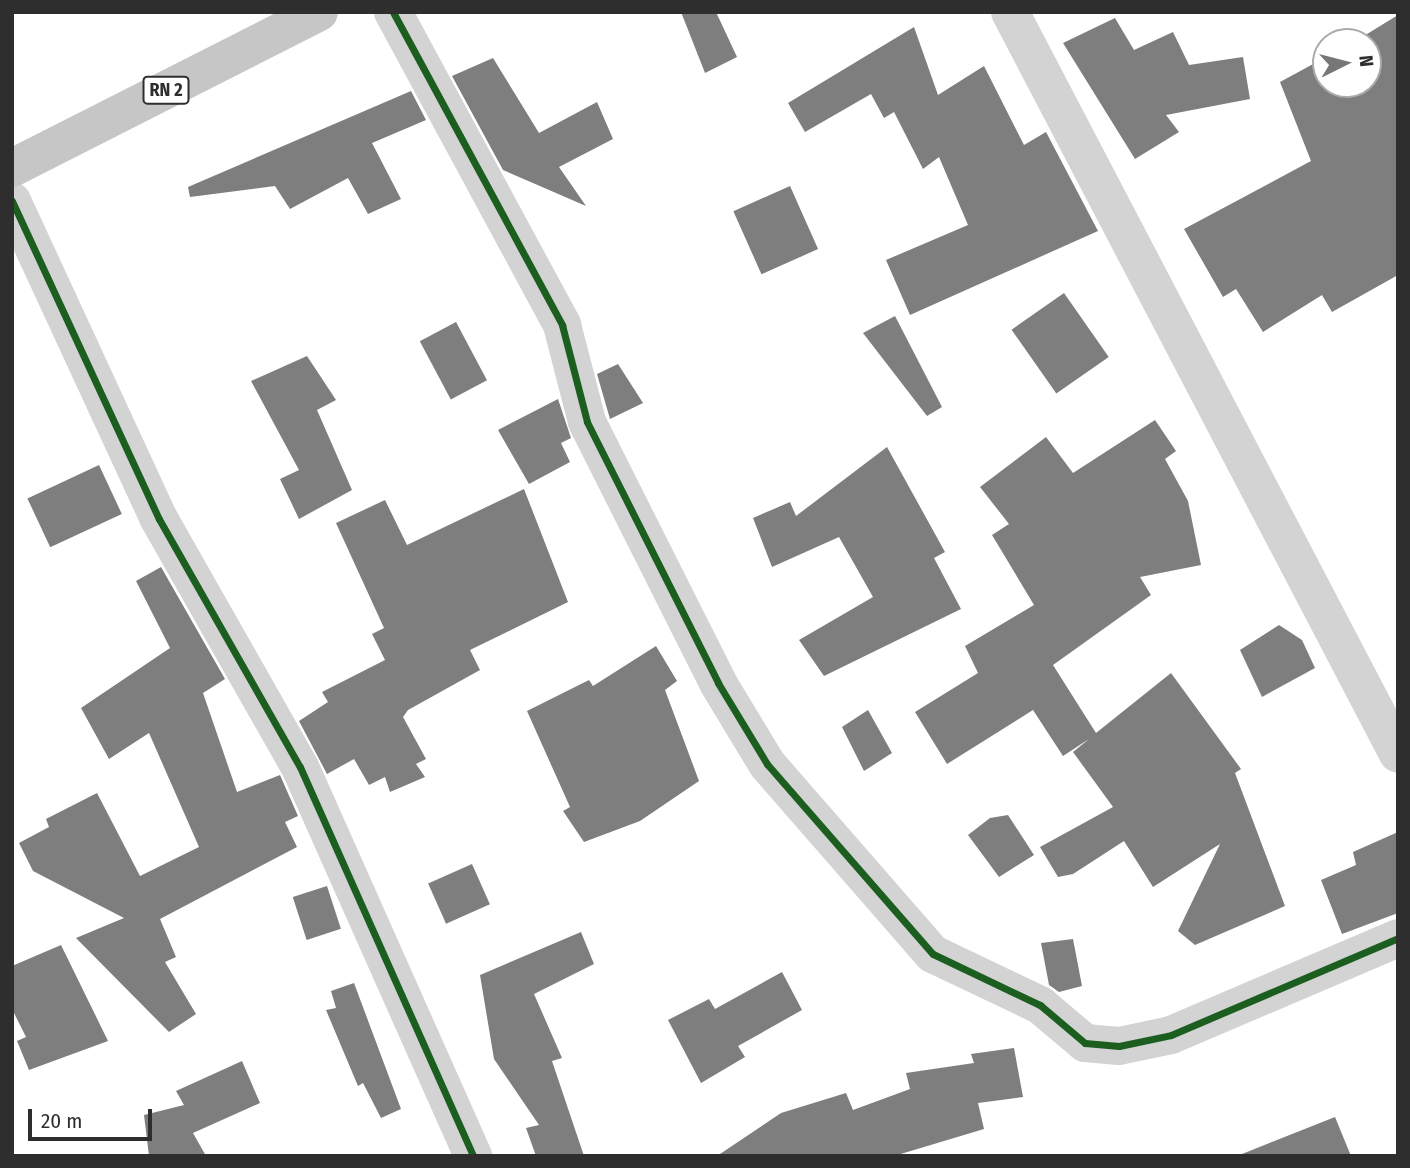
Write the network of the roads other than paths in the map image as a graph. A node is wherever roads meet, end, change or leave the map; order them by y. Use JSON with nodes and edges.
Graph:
{"nodes":[{"id":1,"x":319,"y":12,"type":"edge"},
{"id":2,"x":393,"y":12,"type":"edge"},
{"id":3,"x":1010,"y":12,"type":"edge"},
{"id":4,"x":12,"y":168,"type":"edge"},
{"id":5,"x":12,"y":201,"type":"edge"},
{"id":6,"x":1398,"y":754,"type":"edge"},
{"id":7,"x":1398,"y":938,"type":"edge"},
{"id":8,"x":473,"y":1156,"type":"edge"}],
"edges":[{"from":1,"to":4,"type":"main road","number":"RN 2"},
{"from":2,"to":7,"type":"street"},
{"from":3,"to":6,"type":"street"},
{"from":5,"to":8,"type":"street"}]}
